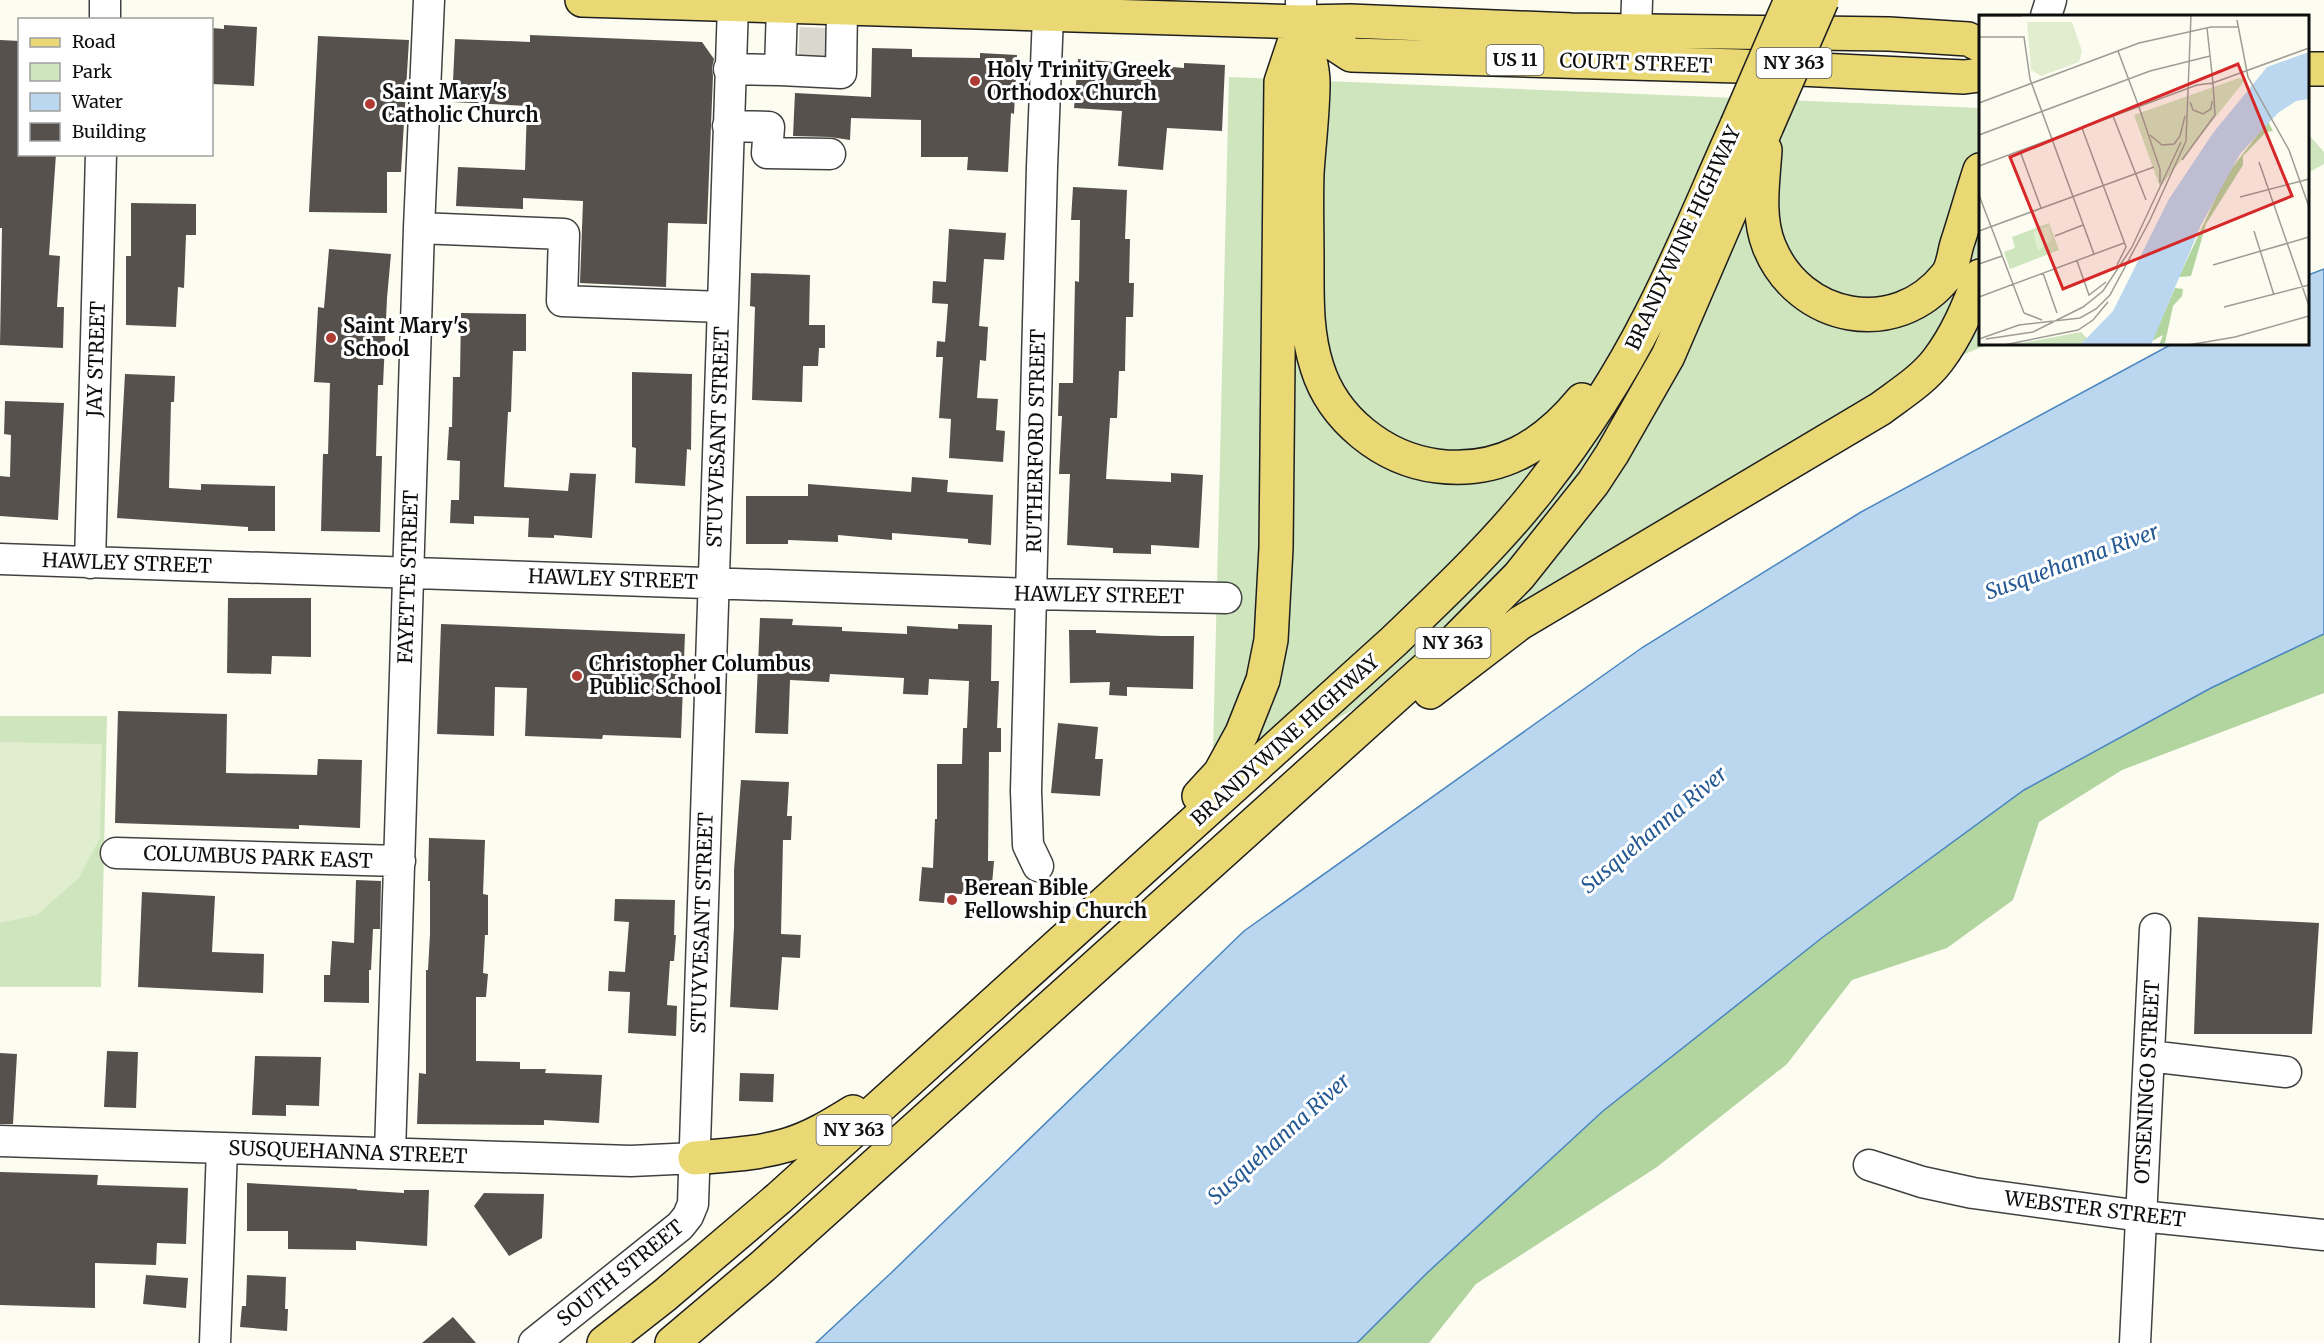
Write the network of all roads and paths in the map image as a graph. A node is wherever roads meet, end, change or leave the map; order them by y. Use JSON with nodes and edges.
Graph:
{"nodes":[{"id":1,"x":105,"y":0,"type":"edge"},
{"id":2,"x":429,"y":0,"type":"edge"},
{"id":3,"x":601,"y":0,"type":"edge"},
{"id":4,"x":1791,"y":0,"type":"edge"},
{"id":5,"x":1822,"y":0,"type":"edge"},
{"id":6,"x":2051,"y":0,"type":"edge"},
{"id":7,"x":733,"y":5,"type":"junction"},
{"id":8,"x":782,"y":7,"type":"junction"},
{"id":9,"x":842,"y":8,"type":"junction"},
{"id":10,"x":1028,"y":9,"type":"edge"},
{"id":11,"x":1193,"y":9,"type":"edge"},
{"id":12,"x":1301,"y":11,"type":"edge"},
{"id":13,"x":2046,"y":15,"type":"edge"},
{"id":14,"x":1637,"y":16,"type":"edge"},
{"id":15,"x":105,"y":18,"type":"edge"},
{"id":16,"x":1979,"y":44,"type":"edge"},
{"id":17,"x":787,"y":52,"type":"junction"},
{"id":18,"x":729,"y":69,"type":"junction"},
{"id":19,"x":1979,"y":75,"type":"edge"},
{"id":20,"x":728,"y":126,"type":"junction"},
{"id":21,"x":1752,"y":126,"type":"junction"},
{"id":22,"x":830,"y":154,"type":"dead end"},
{"id":23,"x":101,"y":156,"type":"edge"},
{"id":24,"x":1979,"y":173,"type":"edge"},
{"id":25,"x":419,"y":228,"type":"junction"},
{"id":26,"x":1683,"y":247,"type":"junction"},
{"id":27,"x":1979,"y":279,"type":"edge"},
{"id":28,"x":722,"y":307,"type":"junction"},
{"id":29,"x":0,"y":559,"type":"edge"},
{"id":30,"x":90,"y":563,"type":"junction"},
{"id":31,"x":408,"y":572,"type":"junction"},
{"id":32,"x":712,"y":583,"type":"junction"},
{"id":33,"x":1032,"y":594,"type":"junction"},
{"id":34,"x":1226,"y":598,"type":"dead end"},
{"id":35,"x":1265,"y":814,"type":"junction"},
{"id":36,"x":116,"y":853,"type":"dead end"},
{"id":37,"x":400,"y":861,"type":"junction"},
{"id":38,"x":1038,"y":866,"type":"dead end"},
{"id":39,"x":1097,"y":910,"type":"junction"},
{"id":40,"x":2155,"y":929,"type":"dead end"},
{"id":41,"x":947,"y":1045,"type":"junction"},
{"id":42,"x":2149,"y":1056,"type":"junction"},
{"id":43,"x":2286,"y":1072,"type":"dead end"},
{"id":44,"x":0,"y":1141,"type":"edge"},
{"id":45,"x":222,"y":1148,"type":"junction"},
{"id":46,"x":390,"y":1153,"type":"junction"},
{"id":47,"x":695,"y":1158,"type":"junction"},
{"id":48,"x":1869,"y":1165,"type":"dead end"},
{"id":49,"x":2141,"y":1216,"type":"junction"},
{"id":50,"x":2324,"y":1234,"type":"edge"},
{"id":51,"x":215,"y":1343,"type":"edge"},
{"id":52,"x":534,"y":1343,"type":"edge"},
{"id":53,"x":604,"y":1343,"type":"edge"},
{"id":54,"x":672,"y":1343,"type":"edge"},
{"id":55,"x":2135,"y":1343,"type":"edge"}],
"edges":[{"from":1,"to":15,"type":"street"},
{"from":2,"to":25,"type":"street","name":"FAYETTE STREET"},
{"from":3,"to":7,"type":"main road","name":"COURT STREET","number":"US 11"},
{"from":4,"to":21,"type":"main road","name":"BRANDYWINE HIGHWAY","number":"NY 363","bridge":true},
{"from":5,"to":21,"type":"main road","name":"BRANDYWINE HIGHWAY","number":"NY 363","bridge":true},
{"from":6,"to":13,"type":"street"},
{"from":7,"to":8,"type":"main road","name":"COURT STREET","number":"US 11"},
{"from":7,"to":18,"type":"street","name":"STUYVESANT STREET"},
{"from":8,"to":9,"type":"main road","name":"COURT STREET","number":"US 11"},
{"from":8,"to":17,"type":"street"},
{"from":9,"to":10,"type":"main road","name":"COURT STREET","number":"US 11"},
{"from":9,"to":17,"type":"street"},
{"from":10,"to":11,"type":"main road","name":"COURT STREET","number":"US 11"},
{"from":10,"to":33,"type":"street","name":"RUTHERFORD STREET"},
{"from":11,"to":12,"type":"main road","name":"COURT STREET","number":"US 11"},
{"from":12,"to":14,"type":"main road","name":"COURT STREET","number":"US 11"},
{"from":12,"to":19,"type":"main road","name":"COURT STREET","number":"US 11"},
{"from":12,"to":26,"type":"main road"},
{"from":12,"to":39,"type":"main road"},
{"from":14,"to":16,"type":"main road","name":"COURT STREET","number":"US 11"},
{"from":17,"to":18,"type":"street"},
{"from":18,"to":20,"type":"street","name":"STUYVESANT STREET"},
{"from":20,"to":22,"type":"street"},
{"from":20,"to":28,"type":"street","name":"STUYVESANT STREET"},
{"from":21,"to":24,"type":"main road"},
{"from":21,"to":26,"type":"main road","name":"BRANDYWINE HIGHWAY","number":"NY 363"},
{"from":21,"to":35,"type":"main road","name":"BRANDYWINE HIGHWAY","number":"NY 363"},
{"from":23,"to":30,"type":"street","name":"JAY STREET"},
{"from":25,"to":28,"type":"street"},
{"from":25,"to":31,"type":"street","name":"FAYETTE STREET"},
{"from":26,"to":39,"type":"main road","name":"BRANDYWINE HIGHWAY","number":"NY 363"},
{"from":27,"to":35,"type":"main road"},
{"from":28,"to":32,"type":"street","name":"STUYVESANT STREET"},
{"from":29,"to":30,"type":"street","name":"HAWLEY STREET"},
{"from":30,"to":31,"type":"street","name":"HAWLEY STREET"},
{"from":31,"to":32,"type":"street","name":"HAWLEY STREET"},
{"from":31,"to":37,"type":"street","name":"FAYETTE STREET"},
{"from":32,"to":33,"type":"street","name":"HAWLEY STREET"},
{"from":32,"to":47,"type":"street","name":"STUYVESANT STREET"},
{"from":33,"to":34,"type":"street","name":"HAWLEY STREET"},
{"from":33,"to":38,"type":"street","name":"RUTHERFORD STREET"},
{"from":35,"to":54,"type":"main road","name":"BRANDYWINE HIGHWAY","number":"NY 363"},
{"from":36,"to":37,"type":"street","name":"COLUMBUS PARK EAST"},
{"from":37,"to":46,"type":"street","name":"FAYETTE STREET"},
{"from":39,"to":41,"type":"main road","name":"BRANDYWINE HIGHWAY","number":"NY 363"},
{"from":40,"to":42,"type":"street","name":"OTSENINGO STREET"},
{"from":41,"to":47,"type":"main road"},
{"from":41,"to":53,"type":"main road","name":"BRANDYWINE HIGHWAY","number":"NY 363"},
{"from":42,"to":43,"type":"street"},
{"from":42,"to":49,"type":"street","name":"OTSENINGO STREET"},
{"from":44,"to":45,"type":"street","name":"SUSQUEHANNA STREET"},
{"from":45,"to":46,"type":"street","name":"SUSQUEHANNA STREET"},
{"from":45,"to":51,"type":"street"},
{"from":46,"to":47,"type":"street","name":"SUSQUEHANNA STREET"},
{"from":47,"to":52,"type":"street","name":"SOUTH STREET"},
{"from":48,"to":49,"type":"street","name":"WEBSTER STREET"},
{"from":49,"to":50,"type":"street","name":"WEBSTER STREET"},
{"from":49,"to":55,"type":"street","name":"OTSENINGO STREET"}]}
